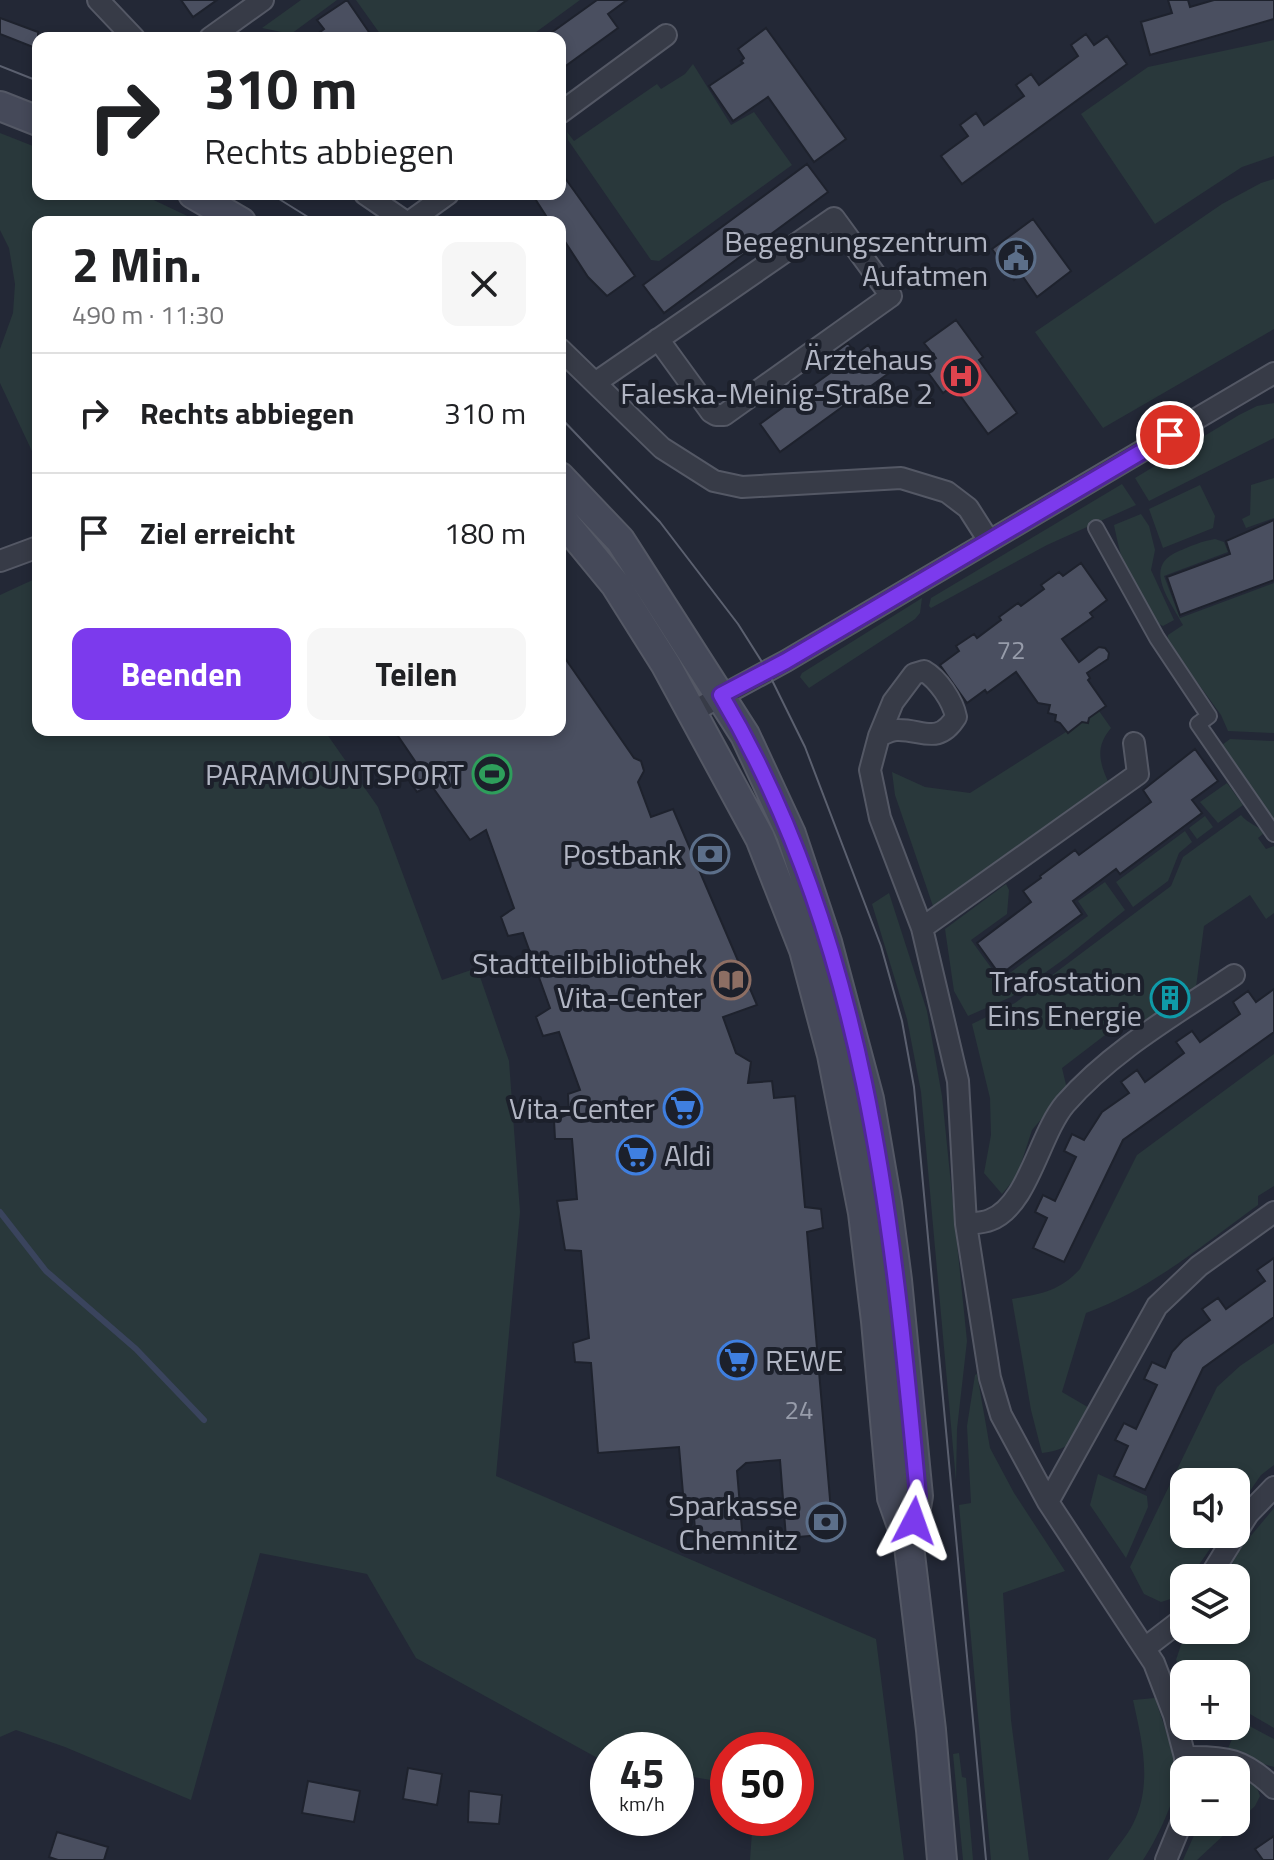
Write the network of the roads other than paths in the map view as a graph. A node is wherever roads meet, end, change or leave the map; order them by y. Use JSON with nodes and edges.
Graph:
{"nodes":[{"id":1,"x":98,"y":0,"type":"edge"},
{"id":2,"x":263,"y":0,"type":"edge"},
{"id":3,"x":128,"y":32,"type":"edge"},
{"id":4,"x":218,"y":32,"type":"edge"},
{"id":5,"x":666,"y":35,"type":"dead end"},
{"id":6,"x":0,"y":106,"type":"edge"},
{"id":7,"x":566,"y":109,"type":"edge"},
{"id":8,"x":32,"y":119,"type":"edge"},
{"id":9,"x":203,"y":200,"type":"edge"},
{"id":10,"x":374,"y":200,"type":"edge"},
{"id":11,"x":439,"y":200,"type":"edge"},
{"id":12,"x":231,"y":216,"type":"edge"},
{"id":13,"x":399,"y":216,"type":"edge"},
{"id":14,"x":417,"y":216,"type":"edge"},
{"id":15,"x":658,"y":339,"type":"junction"},
{"id":16,"x":566,"y":355,"type":"edge"},
{"id":17,"x":1273,"y":374,"type":"edge"},
{"id":18,"x":595,"y":383,"type":"junction"},
{"id":19,"x":566,"y":483,"type":"edge"},
{"id":20,"x":566,"y":524,"type":"edge"},
{"id":21,"x":1096,"y":528,"type":"dead end"},
{"id":22,"x":989,"y":541,"type":"junction"},
{"id":23,"x":32,"y":549,"type":"edge"},
{"id":24,"x":0,"y":561,"type":"edge"},
{"id":25,"x":721,"y":695,"type":"junction"},
{"id":26,"x":692,"y":712,"type":"junction"},
{"id":27,"x":879,"y":736,"type":"dead end"},
{"id":28,"x":1134,"y":743,"type":"dead end"},
{"id":29,"x":1274,"y":834,"type":"edge"},
{"id":30,"x":922,"y":928,"type":"junction"},
{"id":31,"x":1234,"y":975,"type":"dead end"},
{"id":32,"x":1274,"y":1212,"type":"edge"},
{"id":33,"x":966,"y":1224,"type":"junction"},
{"id":34,"x":1274,"y":1487,"type":"edge"},
{"id":35,"x":1048,"y":1502,"type":"junction"},
{"id":36,"x":1250,"y":1512,"type":"edge"},
{"id":37,"x":909,"y":1546,"type":"junction"},
{"id":38,"x":1170,"y":1629,"type":"edge"},
{"id":39,"x":1145,"y":1648,"type":"junction"},
{"id":40,"x":1183,"y":1756,"type":"edge"},
{"id":41,"x":1250,"y":1766,"type":"edge"},
{"id":42,"x":1274,"y":1788,"type":"edge"},
{"id":43,"x":1176,"y":1836,"type":"edge"},
{"id":44,"x":942,"y":1860,"type":"edge"},
{"id":45,"x":1166,"y":1860,"type":"edge"}],
"edges":[{"from":1,"to":3,"type":"street"},
{"from":2,"to":4,"type":"street"},
{"from":5,"to":7,"type":"street"},
{"from":6,"to":8,"type":"main road"},
{"from":9,"to":12,"type":"main road"},
{"from":10,"to":13,"type":"street"},
{"from":11,"to":14,"type":"street"},
{"from":15,"to":15,"type":"street"},
{"from":15,"to":18,"type":"street"},
{"from":16,"to":18,"type":"street"},
{"from":17,"to":22,"type":"street"},
{"from":18,"to":22,"type":"street"},
{"from":19,"to":25,"type":"main road"},
{"from":20,"to":26,"type":"main road"},
{"from":21,"to":29,"type":"street"},
{"from":22,"to":25,"type":"street"},
{"from":23,"to":24,"type":"street"},
{"from":25,"to":26,"type":"street"},
{"from":25,"to":37,"type":"main road"},
{"from":26,"to":37,"type":"main road"},
{"from":27,"to":30,"type":"street"},
{"from":28,"to":30,"type":"street"},
{"from":30,"to":33,"type":"street"},
{"from":31,"to":33,"type":"street"},
{"from":32,"to":35,"type":"street"},
{"from":33,"to":35,"type":"street"},
{"from":34,"to":36,"type":"street"},
{"from":35,"to":39,"type":"street"},
{"from":37,"to":44,"type":"main road"},
{"from":38,"to":39,"type":"street"},
{"from":39,"to":40,"type":"street"},
{"from":41,"to":42,"type":"street"},
{"from":43,"to":45,"type":"street"}]}
